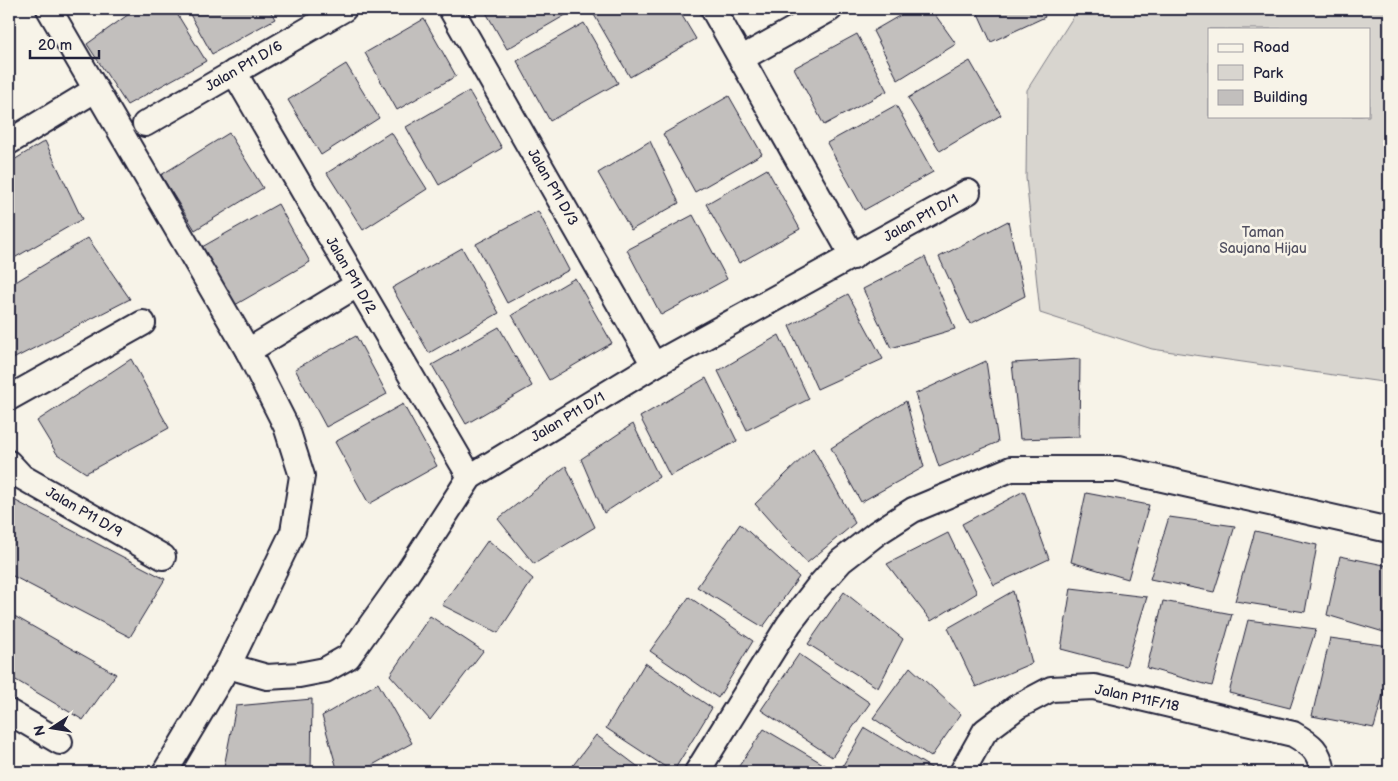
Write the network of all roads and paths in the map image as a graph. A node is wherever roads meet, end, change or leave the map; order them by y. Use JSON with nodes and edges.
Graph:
{"nodes":[{"id":1,"x":49,"y":9,"type":"edge"},
{"id":2,"x":344,"y":9,"type":"edge"},
{"id":3,"x":451,"y":9,"type":"edge"},
{"id":4,"x":713,"y":9,"type":"edge"},
{"id":5,"x":830,"y":9,"type":"edge"},
{"id":6,"x":742,"y":58,"type":"junction"},
{"id":7,"x":234,"y":72,"type":"junction"},
{"id":8,"x":95,"y":90,"type":"junction"},
{"id":9,"x":145,"y":124,"type":"dead end"},
{"id":10,"x":9,"y":142,"type":"edge"},
{"id":11,"x":968,"y":192,"type":"dead end"},
{"id":12,"x":853,"y":256,"type":"junction"},
{"id":13,"x":357,"y":285,"type":"junction"},
{"id":14,"x":143,"y":323,"type":"dead end"},
{"id":15,"x":248,"y":350,"type":"junction"},
{"id":16,"x":654,"y":365,"type":"junction"},
{"id":17,"x":9,"y":398,"type":"edge"},
{"id":18,"x":9,"y":463,"type":"edge"},
{"id":19,"x":470,"y":477,"type":"junction"},
{"id":20,"x":1389,"y":530,"type":"edge"},
{"id":21,"x":163,"y":557,"type":"dead end"},
{"id":22,"x":228,"y":666,"type":"junction"},
{"id":23,"x":9,"y":712,"type":"edge"},
{"id":24,"x":60,"y":742,"type":"dead end"},
{"id":25,"x":165,"y":772,"type":"edge"},
{"id":26,"x":697,"y":772,"type":"edge"},
{"id":27,"x":962,"y":772,"type":"edge"},
{"id":28,"x":1323,"y":772,"type":"edge"}],
"edges":[{"from":1,"to":8,"type":"street"},
{"from":2,"to":7,"type":"street","name":"Jalan P11 D/6"},
{"from":3,"to":16,"type":"street","name":"Jalan P11 D/3"},
{"from":4,"to":6,"type":"street"},
{"from":5,"to":6,"type":"street"},
{"from":6,"to":12,"type":"street"},
{"from":7,"to":9,"type":"street","name":"Jalan P11 D/6"},
{"from":7,"to":13,"type":"street","name":"Jalan P11 D/2"},
{"from":8,"to":10,"type":"street"},
{"from":8,"to":15,"type":"street"},
{"from":11,"to":12,"type":"street","name":"Jalan P11 D/1"},
{"from":12,"to":16,"type":"street","name":"Jalan P11 D/1"},
{"from":13,"to":15,"type":"street"},
{"from":13,"to":19,"type":"street","name":"Jalan P11 D/2"},
{"from":14,"to":17,"type":"street"},
{"from":15,"to":22,"type":"street"},
{"from":16,"to":19,"type":"street","name":"Jalan P11 D/1"},
{"from":18,"to":21,"type":"street","name":"Jalan P11 D/9"},
{"from":19,"to":22,"type":"street","name":"Jalan P11 D/1"},
{"from":20,"to":26,"type":"street"},
{"from":22,"to":25,"type":"street"},
{"from":23,"to":24,"type":"street"},
{"from":27,"to":28,"type":"street","name":"Jalan P11F/18"}]}
